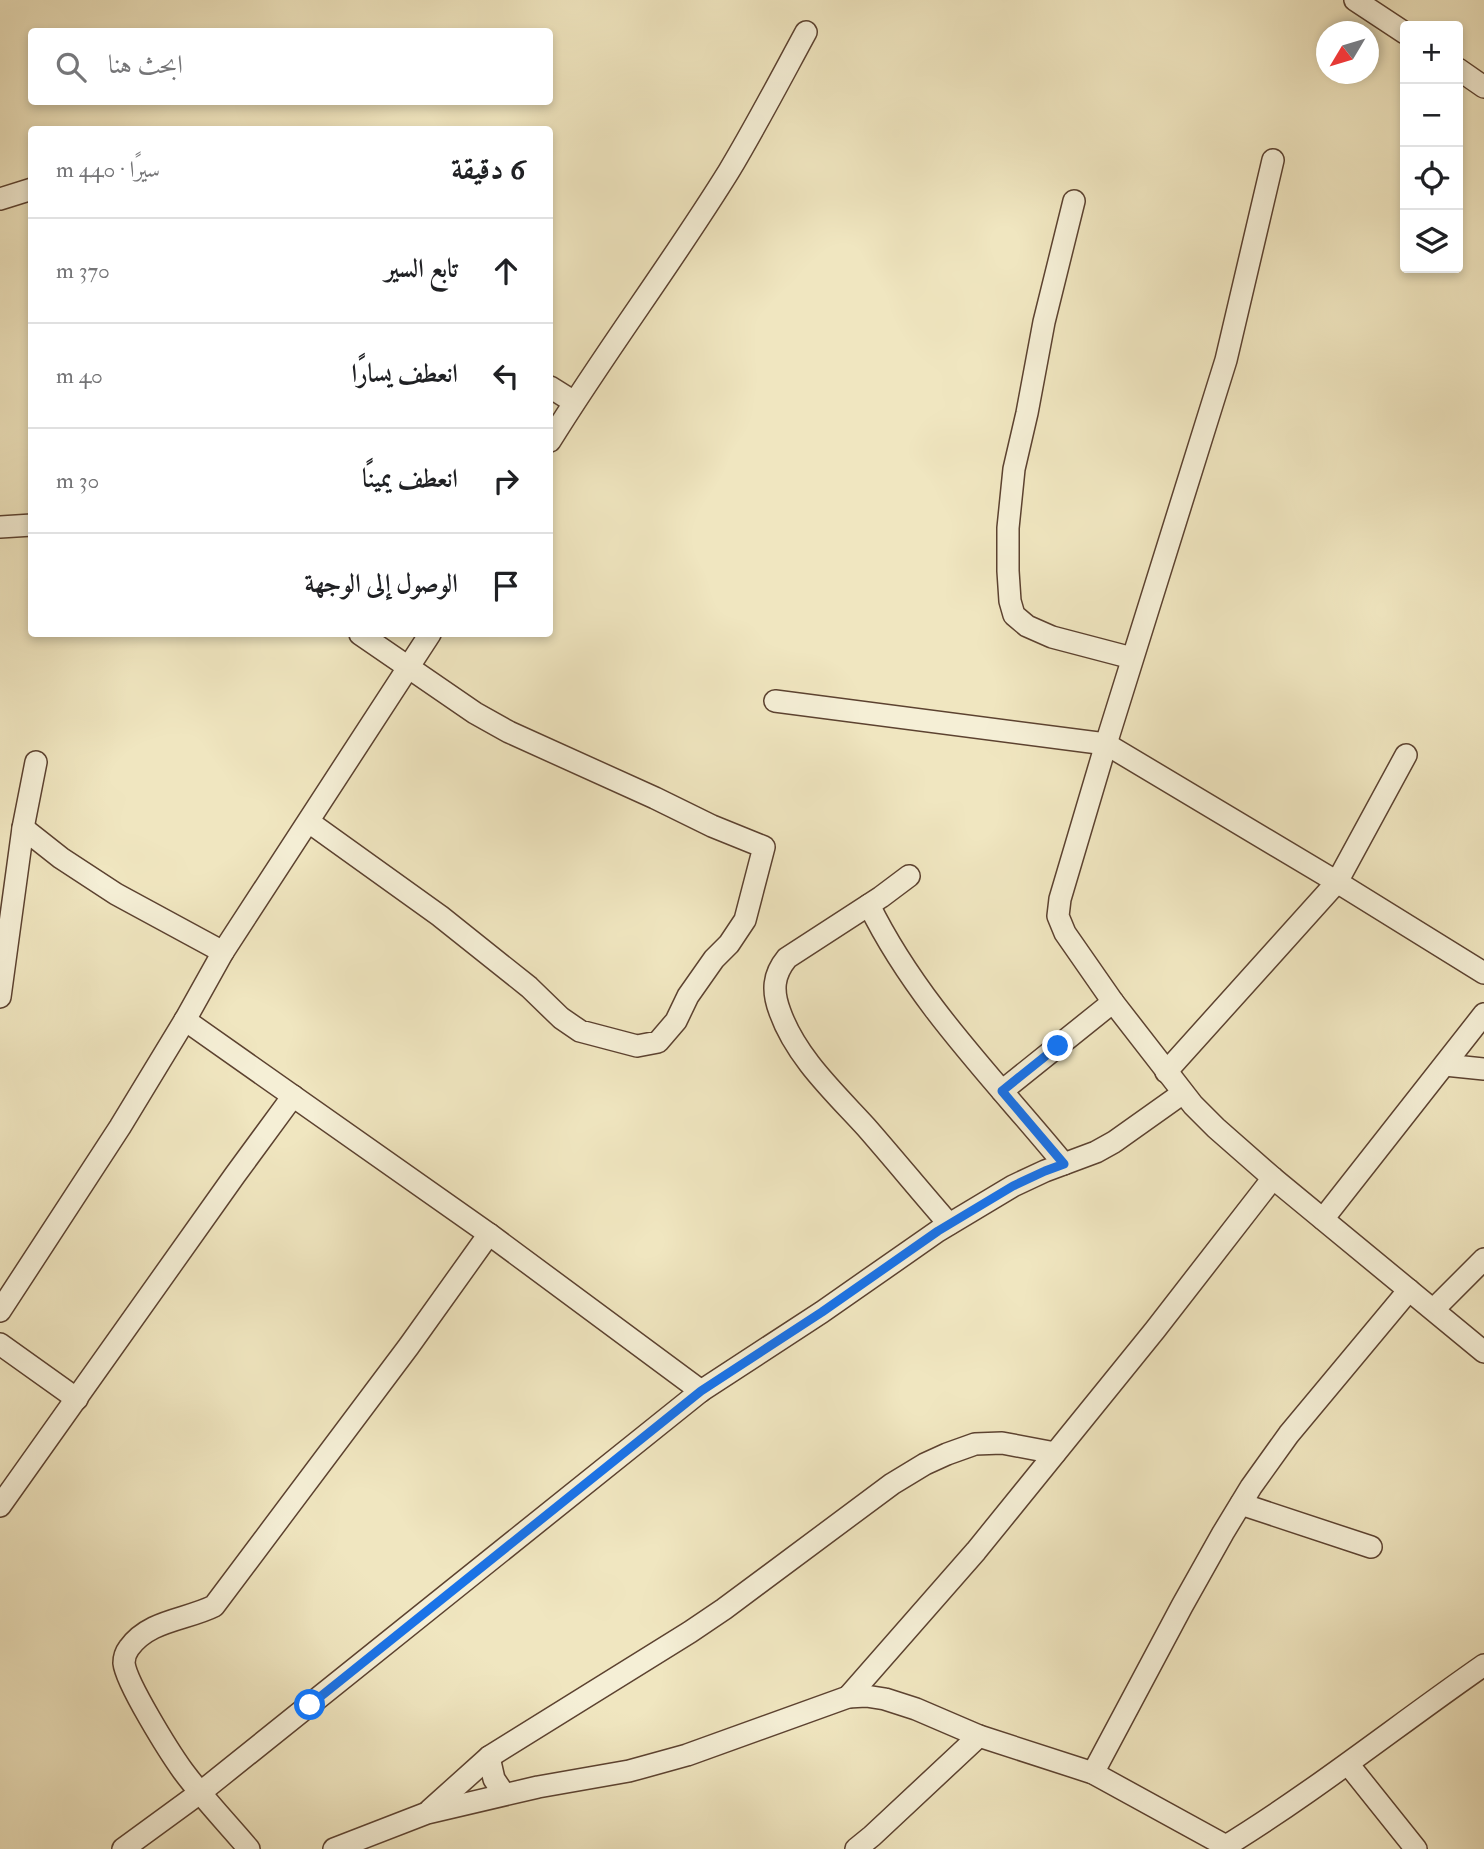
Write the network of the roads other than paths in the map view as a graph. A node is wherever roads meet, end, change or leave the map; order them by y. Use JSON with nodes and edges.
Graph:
{"nodes":[{"id":1,"x":1355,"y":0,"type":"edge"},
{"id":2,"x":1400,"y":30,"type":"edge"},
{"id":3,"x":806,"y":32,"type":"dead end"},
{"id":4,"x":1463,"y":72,"type":"edge"},
{"id":5,"x":1484,"y":87,"type":"edge"},
{"id":6,"x":1273,"y":160,"type":"dead end"},
{"id":7,"x":28,"y":190,"type":"edge"},
{"id":8,"x":0,"y":199,"type":"edge"},
{"id":9,"x":1074,"y":201,"type":"dead end"},
{"id":10,"x":553,"y":389,"type":"edge"},
{"id":11,"x":574,"y":402,"type":"junction"},
{"id":12,"x":553,"y":436,"type":"edge"},
{"id":13,"x":28,"y":525,"type":"edge"},
{"id":14,"x":0,"y":527,"type":"edge"},
{"id":15,"x":365,"y":637,"type":"edge"},
{"id":16,"x":428,"y":637,"type":"edge"},
{"id":17,"x":1132,"y":658,"type":"junction"},
{"id":18,"x":409,"y":666,"type":"junction"},
{"id":19,"x":775,"y":701,"type":"dead end"},
{"id":20,"x":1106,"y":744,"type":"junction"},
{"id":21,"x":1406,"y":755,"type":"dead end"},
{"id":22,"x":36,"y":762,"type":"dead end"},
{"id":23,"x":309,"y":822,"type":"junction"},
{"id":24,"x":23,"y":828,"type":"junction"},
{"id":25,"x":909,"y":876,"type":"dead end"},
{"id":26,"x":1337,"y":882,"type":"junction"},
{"id":27,"x":869,"y":905,"type":"junction"},
{"id":28,"x":223,"y":952,"type":"junction"},
{"id":29,"x":1484,"y":973,"type":"edge"},
{"id":30,"x":0,"y":997,"type":"edge"},
{"id":31,"x":1114,"y":1002,"type":"junction"},
{"id":32,"x":1484,"y":1014,"type":"edge"},
{"id":33,"x":185,"y":1020,"type":"junction"},
{"id":34,"x":1445,"y":1065,"type":"junction"},
{"id":35,"x":1484,"y":1069,"type":"edge"},
{"id":36,"x":1166,"y":1072,"type":"junction"},
{"id":37,"x":1002,"y":1091,"type":"junction"},
{"id":38,"x":1183,"y":1093,"type":"junction"},
{"id":39,"x":293,"y":1096,"type":"junction"},
{"id":40,"x":1064,"y":1164,"type":"junction"},
{"id":41,"x":1273,"y":1178,"type":"junction"},
{"id":42,"x":1323,"y":1219,"type":"junction"},
{"id":43,"x":949,"y":1224,"type":"junction"},
{"id":44,"x":489,"y":1234,"type":"junction"},
{"id":45,"x":1484,"y":1259,"type":"edge"},
{"id":46,"x":1409,"y":1290,"type":"junction"},
{"id":47,"x":1434,"y":1309,"type":"junction"},
{"id":48,"x":0,"y":1311,"type":"edge"},
{"id":49,"x":0,"y":1344,"type":"edge"},
{"id":50,"x":1484,"y":1352,"type":"edge"},
{"id":51,"x":701,"y":1391,"type":"junction"},
{"id":52,"x":77,"y":1399,"type":"junction"},
{"id":53,"x":1055,"y":1453,"type":"junction"},
{"id":54,"x":1241,"y":1504,"type":"junction"},
{"id":55,"x":0,"y":1506,"type":"edge"},
{"id":56,"x":1371,"y":1547,"type":"dead end"},
{"id":57,"x":1484,"y":1665,"type":"edge"},
{"id":58,"x":848,"y":1696,"type":"junction"},
{"id":59,"x":979,"y":1735,"type":"junction"},
{"id":60,"x":489,"y":1757,"type":"junction"},
{"id":61,"x":1348,"y":1763,"type":"junction"},
{"id":62,"x":1093,"y":1773,"type":"junction"},
{"id":63,"x":201,"y":1793,"type":"junction"},
{"id":64,"x":504,"y":1794,"type":"junction"},
{"id":65,"x":427,"y":1813,"type":"junction"},
{"id":66,"x":869,"y":1845,"type":"edge"},
{"id":67,"x":1224,"y":1847,"type":"edge"},
{"id":68,"x":123,"y":1849,"type":"edge"},
{"id":69,"x":249,"y":1849,"type":"edge"},
{"id":70,"x":334,"y":1849,"type":"edge"},
{"id":71,"x":1415,"y":1849,"type":"edge"}],
"edges":[{"from":1,"to":2,"type":"street"},
{"from":3,"to":11,"type":"street"},
{"from":4,"to":5,"type":"street"},
{"from":6,"to":17,"type":"street"},
{"from":7,"to":8,"type":"street"},
{"from":9,"to":17,"type":"street"},
{"from":10,"to":11,"type":"street"},
{"from":11,"to":12,"type":"street"},
{"from":13,"to":14,"type":"street"},
{"from":15,"to":18,"type":"street"},
{"from":16,"to":18,"type":"street"},
{"from":17,"to":20,"type":"street"},
{"from":18,"to":23,"type":"street"},
{"from":18,"to":23,"type":"street"},
{"from":19,"to":20,"type":"street"},
{"from":20,"to":26,"type":"street"},
{"from":20,"to":31,"type":"street"},
{"from":21,"to":26,"type":"street"},
{"from":22,"to":24,"type":"street"},
{"from":23,"to":28,"type":"street"},
{"from":24,"to":28,"type":"street"},
{"from":24,"to":30,"type":"street"},
{"from":25,"to":27,"type":"street"},
{"from":26,"to":29,"type":"street"},
{"from":26,"to":36,"type":"street"},
{"from":27,"to":37,"type":"street"},
{"from":27,"to":43,"type":"street"},
{"from":28,"to":33,"type":"street"},
{"from":31,"to":36,"type":"street"},
{"from":31,"to":37,"type":"street"},
{"from":32,"to":34,"type":"street"},
{"from":33,"to":39,"type":"street"},
{"from":33,"to":48,"type":"street"},
{"from":34,"to":35,"type":"street"},
{"from":34,"to":42,"type":"street"},
{"from":36,"to":38,"type":"street"},
{"from":37,"to":40,"type":"street"},
{"from":38,"to":40,"type":"street"},
{"from":38,"to":41,"type":"street"},
{"from":39,"to":44,"type":"street"},
{"from":39,"to":52,"type":"street"},
{"from":40,"to":43,"type":"street"},
{"from":41,"to":42,"type":"street"},
{"from":41,"to":53,"type":"street"},
{"from":42,"to":46,"type":"street"},
{"from":43,"to":51,"type":"street"},
{"from":44,"to":51,"type":"street"},
{"from":44,"to":63,"type":"street"},
{"from":45,"to":47,"type":"street"},
{"from":46,"to":47,"type":"street"},
{"from":46,"to":54,"type":"street"},
{"from":47,"to":50,"type":"street"},
{"from":49,"to":52,"type":"street"},
{"from":51,"to":63,"type":"street"},
{"from":52,"to":55,"type":"street"},
{"from":53,"to":58,"type":"street"},
{"from":53,"to":60,"type":"street"},
{"from":54,"to":56,"type":"street"},
{"from":54,"to":62,"type":"street"},
{"from":57,"to":61,"type":"street"},
{"from":58,"to":59,"type":"street"},
{"from":58,"to":64,"type":"street"},
{"from":59,"to":62,"type":"street"},
{"from":59,"to":66,"type":"street"},
{"from":60,"to":64,"type":"street"},
{"from":60,"to":65,"type":"street"},
{"from":61,"to":67,"type":"street"},
{"from":61,"to":71,"type":"street"},
{"from":62,"to":67,"type":"street"},
{"from":63,"to":68,"type":"street"},
{"from":63,"to":69,"type":"street"},
{"from":64,"to":65,"type":"street"},
{"from":65,"to":70,"type":"street"}]}
